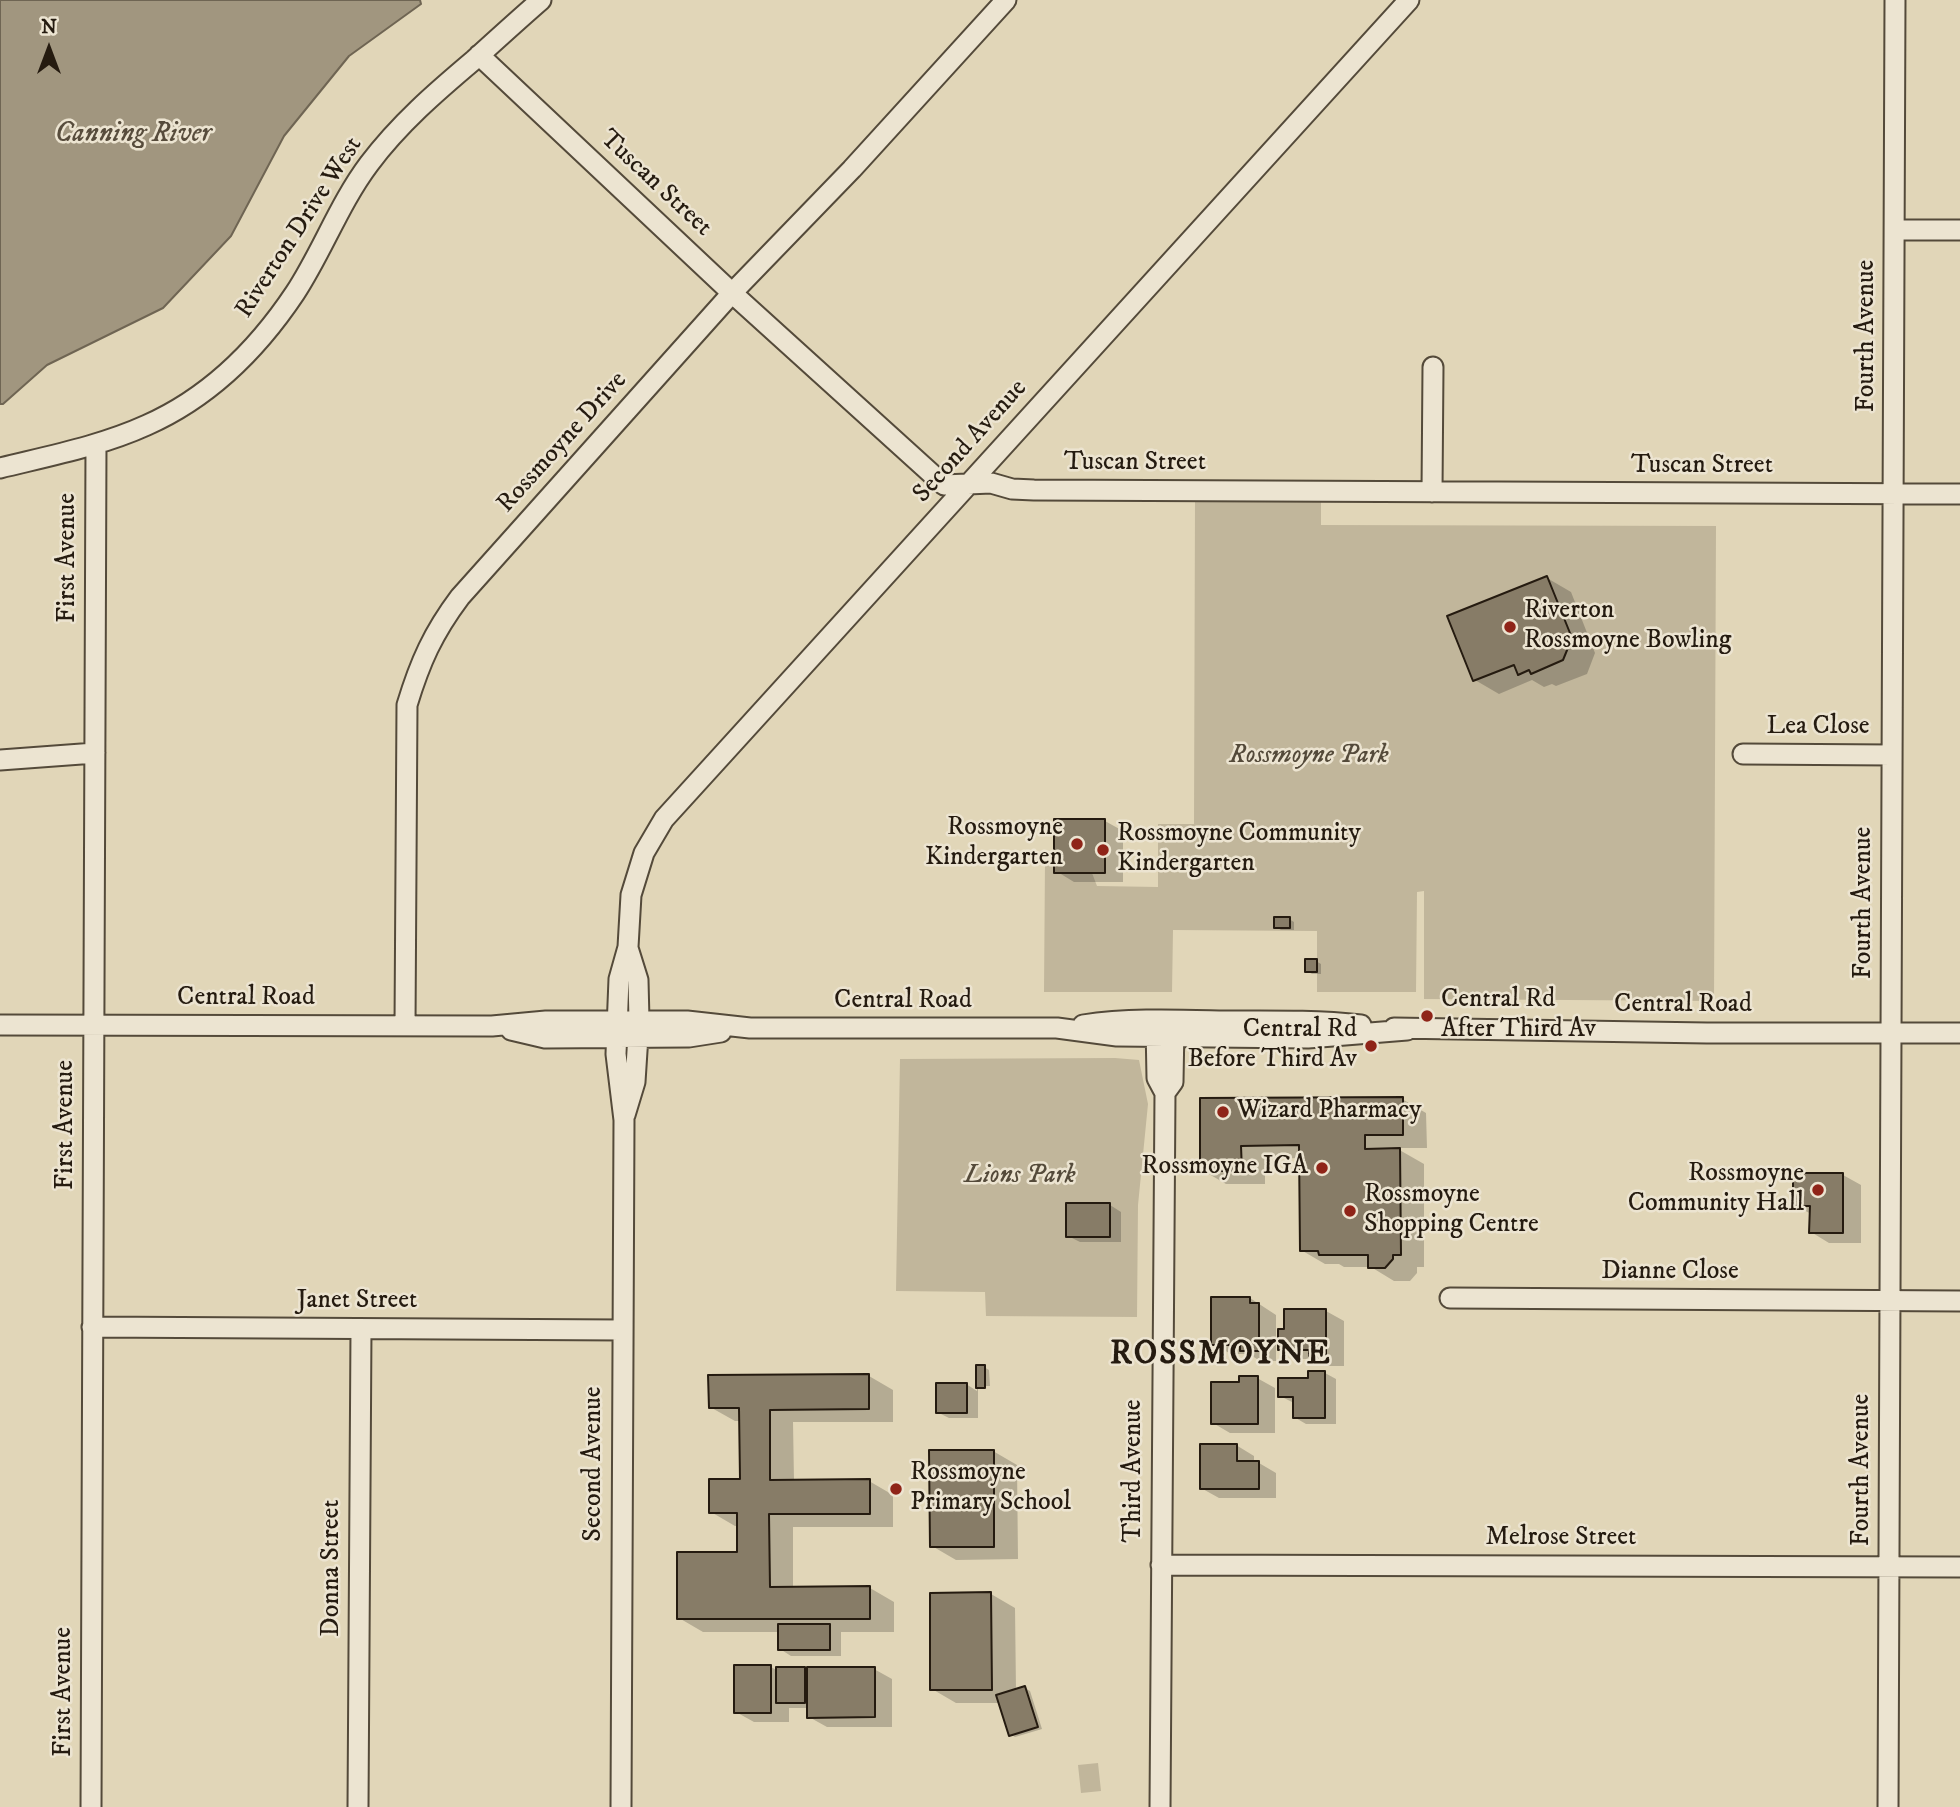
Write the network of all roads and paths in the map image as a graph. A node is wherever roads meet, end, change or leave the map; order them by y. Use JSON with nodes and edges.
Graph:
{"nodes":[{"id":1,"x":541,"y":0,"type":"edge"},
{"id":2,"x":1006,"y":0,"type":"edge"},
{"id":3,"x":1409,"y":0,"type":"edge"},
{"id":4,"x":1895,"y":0,"type":"edge"},
{"id":5,"x":479,"y":55,"type":"junction"},
{"id":6,"x":1895,"y":230,"type":"junction"},
{"id":7,"x":1960,"y":230,"type":"edge"},
{"id":8,"x":732,"y":293,"type":"junction"},
{"id":9,"x":1433,"y":367,"type":"dead end"},
{"id":10,"x":96,"y":444,"type":"junction"},
{"id":11,"x":0,"y":468,"type":"edge"},
{"id":12,"x":968,"y":484,"type":"junction"},
{"id":13,"x":1432,"y":492,"type":"junction"},
{"id":14,"x":1893,"y":494,"type":"junction"},
{"id":15,"x":1960,"y":494,"type":"edge"},
{"id":16,"x":95,"y":752,"type":"junction"},
{"id":17,"x":1743,"y":754,"type":"dead end"},
{"id":18,"x":1892,"y":755,"type":"junction"},
{"id":19,"x":0,"y":760,"type":"edge"},
{"id":20,"x":628,"y":947,"type":"junction"},
{"id":21,"x":0,"y":1025,"type":"edge"},
{"id":22,"x":93,"y":1025,"type":"junction"},
{"id":23,"x":405,"y":1025,"type":"junction"},
{"id":24,"x":617,"y":1028,"type":"junction"},
{"id":25,"x":638,"y":1029,"type":"junction"},
{"id":26,"x":1165,"y":1029,"type":"junction"},
{"id":27,"x":1960,"y":1032,"type":"edge"},
{"id":28,"x":1891,"y":1033,"type":"junction"},
{"id":29,"x":624,"y":1120,"type":"junction"},
{"id":30,"x":1450,"y":1297,"type":"dead end"},
{"id":31,"x":1890,"y":1301,"type":"junction"},
{"id":32,"x":1960,"y":1301,"type":"edge"},
{"id":33,"x":92,"y":1327,"type":"junction"},
{"id":34,"x":361,"y":1329,"type":"junction"},
{"id":35,"x":622,"y":1330,"type":"junction"},
{"id":36,"x":1161,"y":1565,"type":"junction"},
{"id":37,"x":1889,"y":1567,"type":"junction"},
{"id":38,"x":1960,"y":1567,"type":"edge"},
{"id":39,"x":91,"y":1807,"type":"edge"},
{"id":40,"x":358,"y":1807,"type":"edge"},
{"id":41,"x":621,"y":1807,"type":"edge"},
{"id":42,"x":1160,"y":1807,"type":"edge"},
{"id":43,"x":1888,"y":1807,"type":"edge"}],
"edges":[{"from":1,"to":5,"type":"street","name":"Riverton Drive West"},
{"from":2,"to":8,"type":"street","name":"Rossmoyne Drive"},
{"from":3,"to":12,"type":"street","name":"Second Avenue"},
{"from":4,"to":6,"type":"street","name":"Fourth Avenue"},
{"from":5,"to":8,"type":"street","name":"Tuscan Street"},
{"from":5,"to":10,"type":"street","name":"Riverton Drive West"},
{"from":6,"to":7,"type":"street"},
{"from":6,"to":14,"type":"street","name":"Fourth Avenue"},
{"from":8,"to":12,"type":"street","name":"Tuscan Street"},
{"from":8,"to":23,"type":"street","name":"Rossmoyne Drive"},
{"from":9,"to":13,"type":"street"},
{"from":10,"to":11,"type":"street","name":"Riverton Drive West"},
{"from":10,"to":16,"type":"street","name":"First Avenue"},
{"from":12,"to":13,"type":"street","name":"Tuscan Street"},
{"from":12,"to":20,"type":"street","name":"Second Avenue"},
{"from":13,"to":14,"type":"street","name":"Tuscan Street"},
{"from":14,"to":15,"type":"street","name":"Tuscan Street"},
{"from":14,"to":18,"type":"street","name":"Fourth Avenue"},
{"from":16,"to":19,"type":"street"},
{"from":16,"to":22,"type":"street","name":"First Avenue"},
{"from":17,"to":18,"type":"street","name":"Lea Close"},
{"from":18,"to":28,"type":"street","name":"Fourth Avenue"},
{"from":20,"to":24,"type":"street","name":"Second Avenue"},
{"from":20,"to":25,"type":"street","name":"Second Avenue"},
{"from":21,"to":22,"type":"street","name":"Central Road"},
{"from":22,"to":23,"type":"street","name":"Central Road"},
{"from":22,"to":33,"type":"street","name":"First Avenue"},
{"from":23,"to":24,"type":"street","name":"Central Road"},
{"from":24,"to":25,"type":"street","name":"Central Road"},
{"from":24,"to":29,"type":"street","name":"Second Avenue"},
{"from":25,"to":26,"type":"street","name":"Central Road"},
{"from":25,"to":29,"type":"street","name":"Second Avenue"},
{"from":26,"to":28,"type":"street","name":"Central Road"},
{"from":26,"to":36,"type":"street","name":"Third Avenue"},
{"from":27,"to":28,"type":"street","name":"Central Road"},
{"from":28,"to":31,"type":"street","name":"Fourth Avenue"},
{"from":29,"to":35,"type":"street","name":"Second Avenue"},
{"from":30,"to":31,"type":"street","name":"Dianne Close"},
{"from":31,"to":32,"type":"street","name":"Dianne Close"},
{"from":31,"to":37,"type":"street","name":"Fourth Avenue"},
{"from":33,"to":34,"type":"street","name":"Janet Street"},
{"from":33,"to":39,"type":"street","name":"First Avenue"},
{"from":34,"to":35,"type":"street","name":"Janet Street"},
{"from":34,"to":40,"type":"street","name":"Donna Street"},
{"from":35,"to":41,"type":"street","name":"Second Avenue"},
{"from":36,"to":37,"type":"street","name":"Melrose Street"},
{"from":36,"to":42,"type":"street","name":"Third Avenue"},
{"from":37,"to":38,"type":"street","name":"Melrose Street"},
{"from":37,"to":43,"type":"street","name":"Fourth Avenue"}]}
